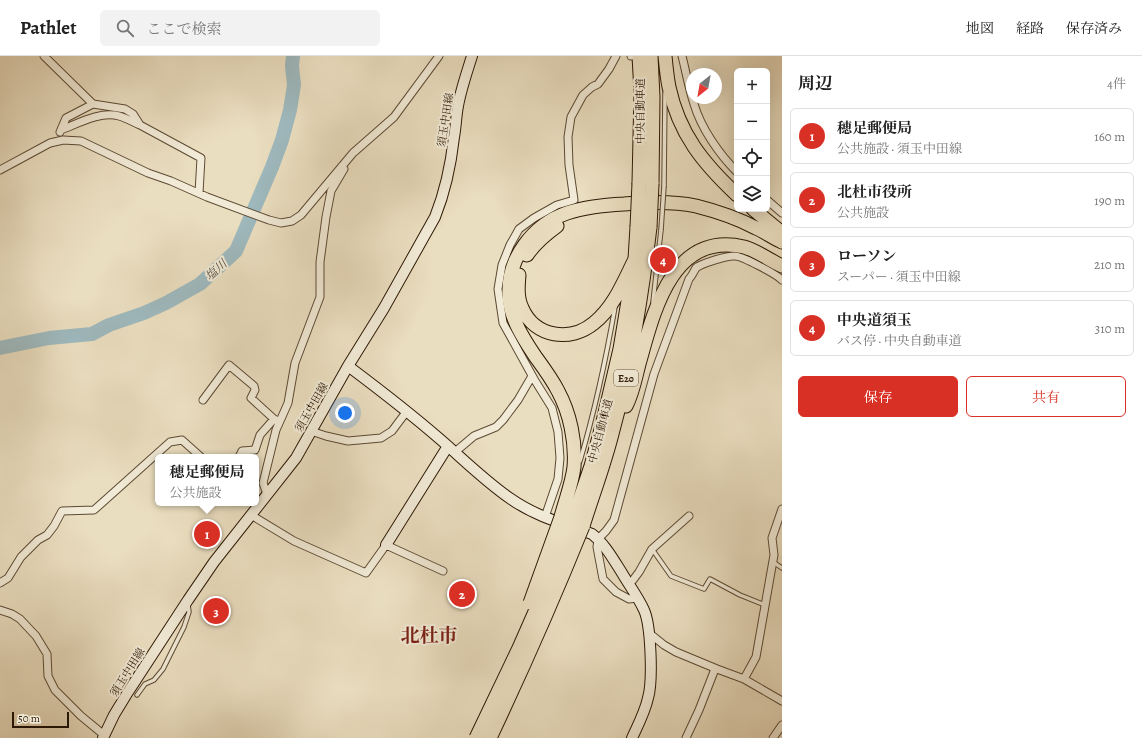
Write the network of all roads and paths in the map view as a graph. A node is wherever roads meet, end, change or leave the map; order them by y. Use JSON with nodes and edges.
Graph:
{"nodes":[{"id":1,"x":44,"y":56,"type":"edge"},
{"id":2,"x":439,"y":56,"type":"edge"},
{"id":3,"x":472,"y":56,"type":"edge"},
{"id":4,"x":616,"y":56,"type":"edge"},
{"id":5,"x":639,"y":56,"type":"edge"},
{"id":6,"x":651,"y":56,"type":"edge"},
{"id":7,"x":664,"y":56,"type":"edge"},
{"id":8,"x":682,"y":56,"type":"edge"},
{"id":9,"x":93,"y":104,"type":"junction"},
{"id":10,"x":140,"y":125,"type":"junction"},
{"id":11,"x":62,"y":130,"type":"junction"},
{"id":12,"x":57,"y":141,"type":"junction"},
{"id":13,"x":342,"y":166,"type":"junction"},
{"id":14,"x":734,"y":169,"type":"edge"},
{"id":15,"x":0,"y":170,"type":"edge"},
{"id":16,"x":658,"y":185,"type":"junction"},
{"id":17,"x":734,"y":192,"type":"edge"},
{"id":18,"x":199,"y":193,"type":"junction"},
{"id":19,"x":770,"y":203,"type":"edge"},
{"id":20,"x":757,"y":212,"type":"edge"},
{"id":21,"x":782,"y":213,"type":"edge"},
{"id":22,"x":649,"y":228,"type":"junction"},
{"id":23,"x":782,"y":233,"type":"edge"},
{"id":24,"x":782,"y":242,"type":"edge"},
{"id":25,"x":782,"y":253,"type":"edge"},
{"id":26,"x":635,"y":259,"type":"junction"},
{"id":27,"x":782,"y":266,"type":"edge"},
{"id":28,"x":782,"y":280,"type":"edge"},
{"id":29,"x":618,"y":294,"type":"junction"},
{"id":30,"x":649,"y":331,"type":"junction"},
{"id":31,"x":348,"y":366,"type":"junction"},
{"id":32,"x":532,"y":376,"type":"junction"},
{"id":33,"x":204,"y":400,"type":"dead end"},
{"id":34,"x":407,"y":411,"type":"junction"},
{"id":35,"x":277,"y":420,"type":"junction"},
{"id":36,"x":311,"y":430,"type":"junction"},
{"id":37,"x":614,"y":430,"type":"junction"},
{"id":38,"x":452,"y":449,"type":"junction"},
{"id":39,"x":157,"y":454,"type":"edge"},
{"id":40,"x":198,"y":454,"type":"edge"},
{"id":41,"x":240,"y":454,"type":"edge"},
{"id":42,"x":155,"y":455,"type":"edge"},
{"id":43,"x":571,"y":480,"type":"junction"},
{"id":44,"x":267,"y":494,"type":"junction"},
{"id":45,"x":259,"y":504,"type":"edge"},
{"id":46,"x":258,"y":506,"type":"edge"},
{"id":47,"x":782,"y":509,"type":"edge"},
{"id":48,"x":251,"y":515,"type":"junction"},
{"id":49,"x":689,"y":516,"type":"dead end"},
{"id":50,"x":545,"y":517,"type":"junction"},
{"id":51,"x":572,"y":522,"type":"junction"},
{"id":52,"x":598,"y":539,"type":"junction"},
{"id":53,"x":386,"y":544,"type":"junction"},
{"id":54,"x":652,"y":550,"type":"junction"},
{"id":55,"x":773,"y":562,"type":"junction"},
{"id":56,"x":782,"y":568,"type":"edge"},
{"id":57,"x":443,"y":571,"type":"dead end"},
{"id":58,"x":0,"y":583,"type":"edge"},
{"id":59,"x":628,"y":584,"type":"junction"},
{"id":60,"x":637,"y":598,"type":"junction"},
{"id":61,"x":188,"y":600,"type":"junction"},
{"id":62,"x":765,"y":605,"type":"junction"},
{"id":63,"x":0,"y":610,"type":"edge"},
{"id":64,"x":649,"y":633,"type":"junction"},
{"id":65,"x":715,"y":669,"type":"junction"},
{"id":66,"x":744,"y":679,"type":"junction"},
{"id":67,"x":137,"y":695,"type":"dead end"},
{"id":68,"x":782,"y":701,"type":"edge"},
{"id":69,"x":782,"y":725,"type":"edge"},
{"id":70,"x":104,"y":737,"type":"edge"},
{"id":71,"x":476,"y":738,"type":"edge"},
{"id":72,"x":490,"y":738,"type":"edge"},
{"id":73,"x":632,"y":738,"type":"edge"},
{"id":74,"x":686,"y":738,"type":"edge"},
{"id":75,"x":773,"y":738,"type":"edge"}],
"edges":[{"from":1,"to":9,"type":"street"},
{"from":2,"to":13,"type":"street"},
{"from":3,"to":31,"type":"main road","name":"須玉中田線"},
{"from":4,"to":32,"type":"street"},
{"from":5,"to":22,"type":"highway","name":"中央自動車道","number":"E20","bridge":true},
{"from":6,"to":16,"type":"highway","name":"中央自動車道","number":"E20"},
{"from":7,"to":16,"type":"lane"},
{"from":7,"to":17,"type":"highway"},
{"from":8,"to":14,"type":"street"},
{"from":9,"to":10,"type":"street"},
{"from":9,"to":11,"type":"street"},
{"from":10,"to":11,"type":"street"},
{"from":10,"to":18,"type":"street"},
{"from":11,"to":12,"type":"street"},
{"from":12,"to":15,"type":"street"},
{"from":12,"to":18,"type":"street"},
{"from":13,"to":18,"type":"street"},
{"from":13,"to":35,"type":"street"},
{"from":16,"to":22,"type":"highway","name":"中央自動車道","number":"E20","bridge":true},
{"from":19,"to":21,"type":"street"},
{"from":20,"to":23,"type":"highway"},
{"from":22,"to":26,"type":"highway","name":"中央自動車道","number":"E20"},
{"from":22,"to":30,"type":"lane"},
{"from":22,"to":37,"type":"highway","name":"中央自動車道","number":"E20"},
{"from":24,"to":43,"type":"highway"},
{"from":25,"to":29,"type":"highway"},
{"from":26,"to":29,"type":"highway"},
{"from":26,"to":51,"type":"highway","name":"中央自動車道","number":"E20"},
{"from":27,"to":30,"type":"highway"},
{"from":28,"to":52,"type":"street"},
{"from":29,"to":43,"type":"lane"},
{"from":30,"to":37,"type":"highway"},
{"from":31,"to":34,"type":"main road"},
{"from":31,"to":36,"type":"main road","name":"須玉中田線"},
{"from":32,"to":38,"type":"street"},
{"from":32,"to":50,"type":"street"},
{"from":33,"to":35,"type":"street"},
{"from":34,"to":36,"type":"street"},
{"from":34,"to":38,"type":"main road"},
{"from":35,"to":41,"type":"street"},
{"from":35,"to":44,"type":"street"},
{"from":36,"to":44,"type":"main road","name":"須玉中田線"},
{"from":37,"to":51,"type":"highway","name":"中央自動車道","number":"E20"},
{"from":38,"to":50,"type":"main road"},
{"from":38,"to":53,"type":"main road"},
{"from":39,"to":40,"type":"street"},
{"from":42,"to":58,"type":"street"},
{"from":43,"to":51,"type":"highway"},
{"from":44,"to":45,"type":"main road","name":"須玉中田線"},
{"from":46,"to":48,"type":"main road","name":"須玉中田線"},
{"from":47,"to":55,"type":"street"},
{"from":48,"to":53,"type":"street"},
{"from":48,"to":61,"type":"main road","name":"須玉中田線"},
{"from":49,"to":54,"type":"street"},
{"from":50,"to":52,"type":"main road"},
{"from":51,"to":71,"type":"highway","name":"中央自動車道","number":"E20","bridge":true},
{"from":51,"to":72,"type":"highway","name":"中央自動車道","number":"E20","bridge":true},
{"from":52,"to":59,"type":"main road"},
{"from":52,"to":60,"type":"street"},
{"from":53,"to":57,"type":"street"},
{"from":54,"to":59,"type":"street"},
{"from":54,"to":62,"type":"lane"},
{"from":55,"to":56,"type":"lane"},
{"from":55,"to":62,"type":"street"},
{"from":59,"to":60,"type":"main road"},
{"from":60,"to":64,"type":"main road"},
{"from":61,"to":67,"type":"lane"},
{"from":61,"to":70,"type":"main road","name":"須玉中田線"},
{"from":62,"to":66,"type":"street"},
{"from":63,"to":70,"type":"street"},
{"from":64,"to":65,"type":"street"},
{"from":64,"to":73,"type":"main road"},
{"from":65,"to":66,"type":"street"},
{"from":65,"to":74,"type":"street"},
{"from":66,"to":68,"type":"street"},
{"from":69,"to":75,"type":"street"}]}
